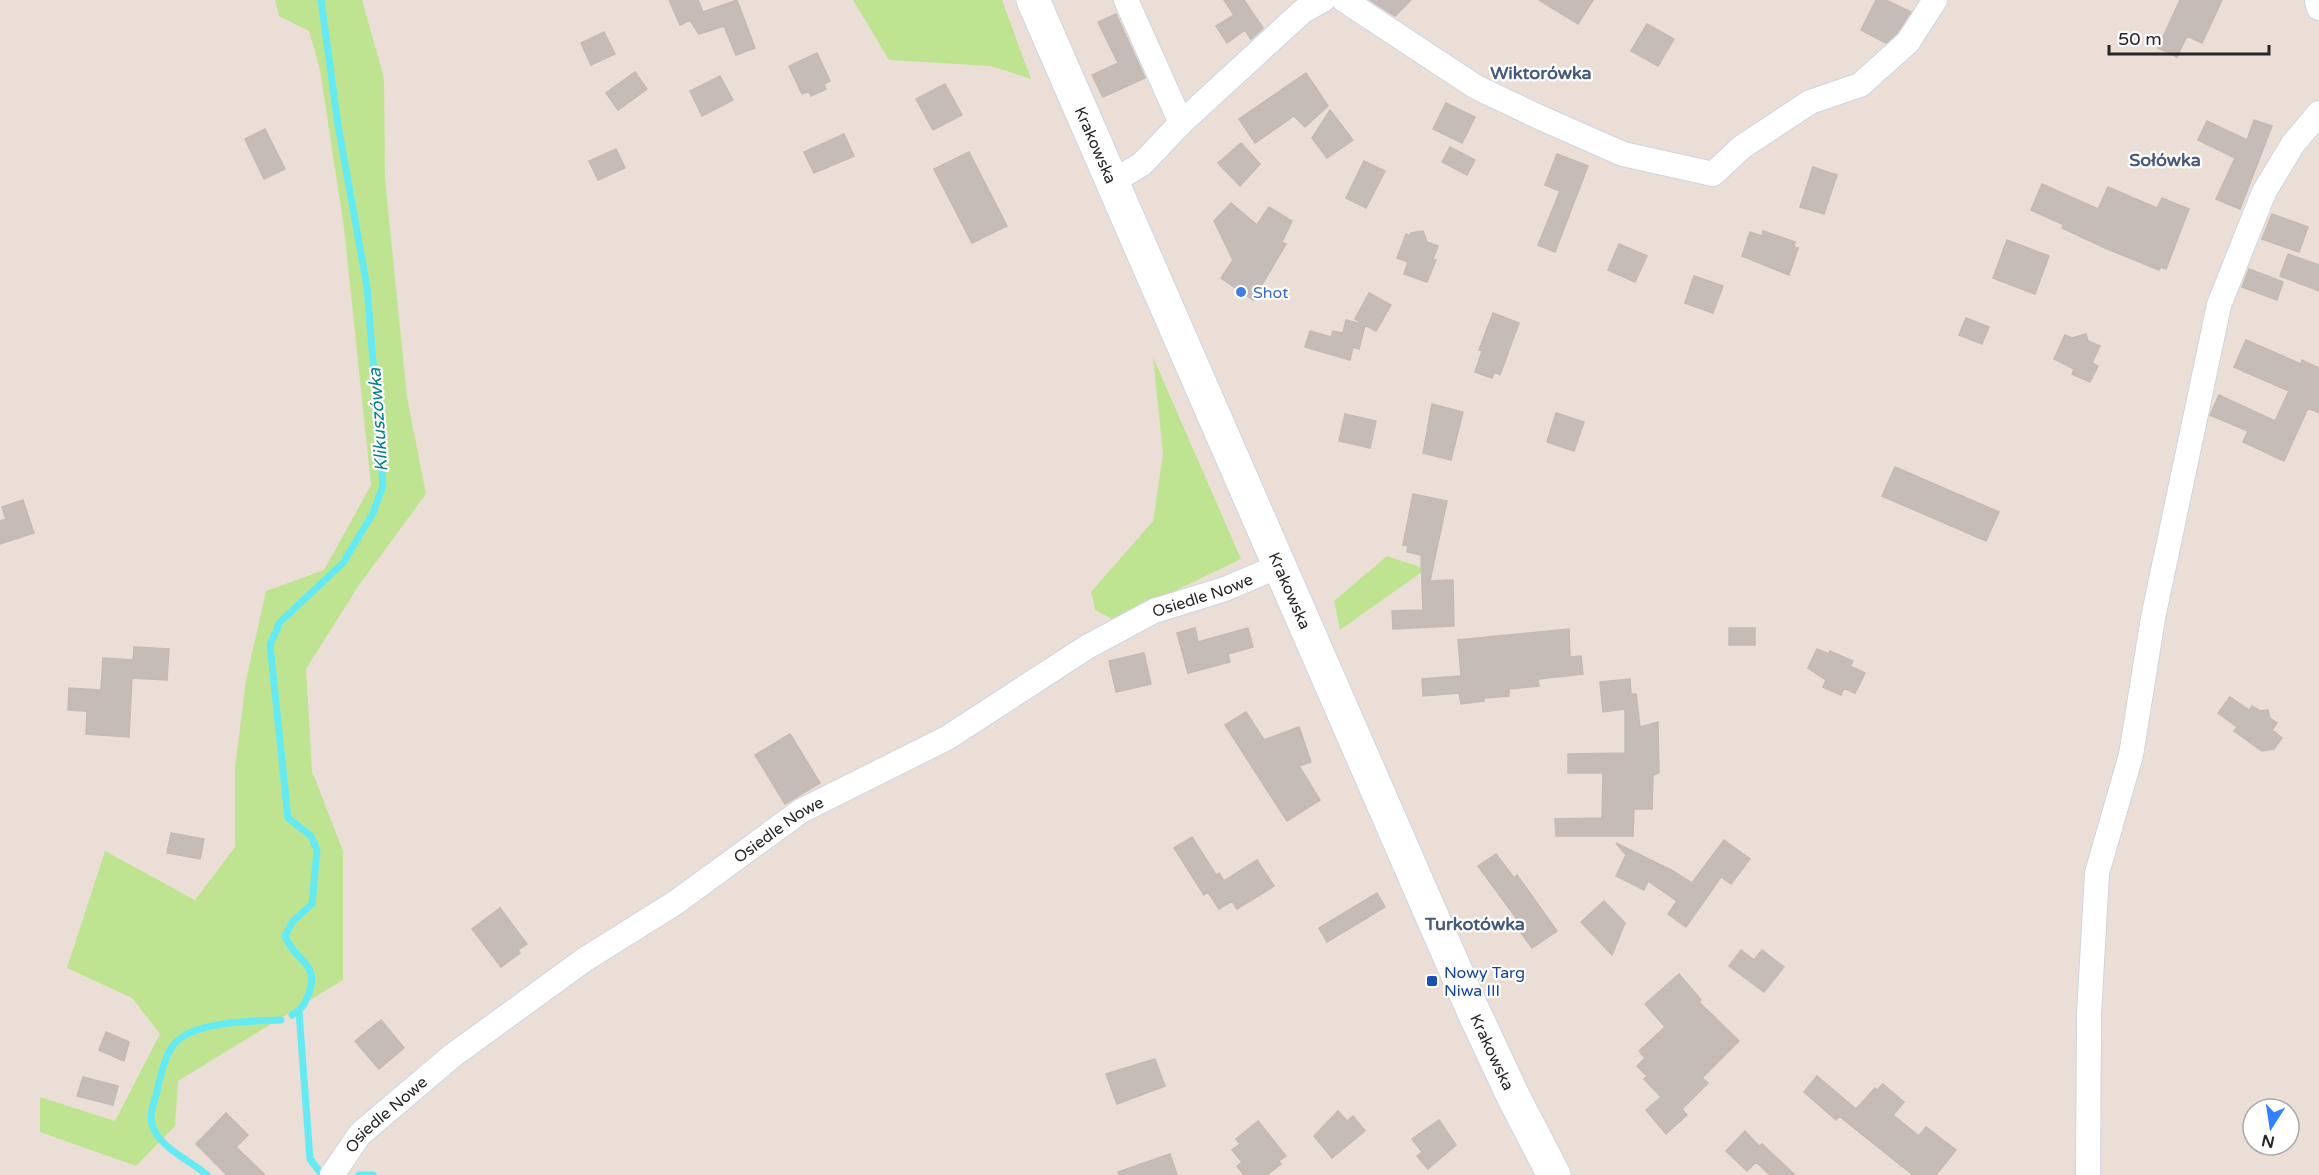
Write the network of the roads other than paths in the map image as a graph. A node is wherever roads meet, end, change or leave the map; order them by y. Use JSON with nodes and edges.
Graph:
{"nodes":[{"id":1,"x":1033,"y":0,"type":"edge"},
{"id":2,"x":1126,"y":0,"type":"edge"},
{"id":3,"x":1323,"y":0,"type":"edge"},
{"id":4,"x":1344,"y":0,"type":"edge"},
{"id":5,"x":1935,"y":0,"type":"edge"},
{"id":6,"x":2317,"y":0,"type":"edge"},
{"id":7,"x":2319,"y":8,"type":"edge"},
{"id":8,"x":2319,"y":113,"type":"edge"},
{"id":9,"x":1181,"y":123,"type":"junction"},
{"id":10,"x":1112,"y":182,"type":"junction"},
{"id":11,"x":1279,"y":566,"type":"junction"},
{"id":12,"x":333,"y":1172,"type":"edge"},
{"id":13,"x":1554,"y":1175,"type":"edge"},
{"id":14,"x":2088,"y":1175,"type":"edge"}],
"edges":[{"from":1,"to":10,"type":"main road","name":"Krakowska"},
{"from":2,"to":9,"type":"street"},
{"from":3,"to":9,"type":"street"},
{"from":4,"to":5,"type":"street"},
{"from":6,"to":7,"type":"street"},
{"from":8,"to":14,"type":"street"},
{"from":9,"to":10,"type":"street"},
{"from":10,"to":11,"type":"main road","name":"Krakowska"},
{"from":11,"to":12,"type":"street","name":"Osiedle Nowe"},
{"from":11,"to":13,"type":"main road","name":"Krakowska"}]}
